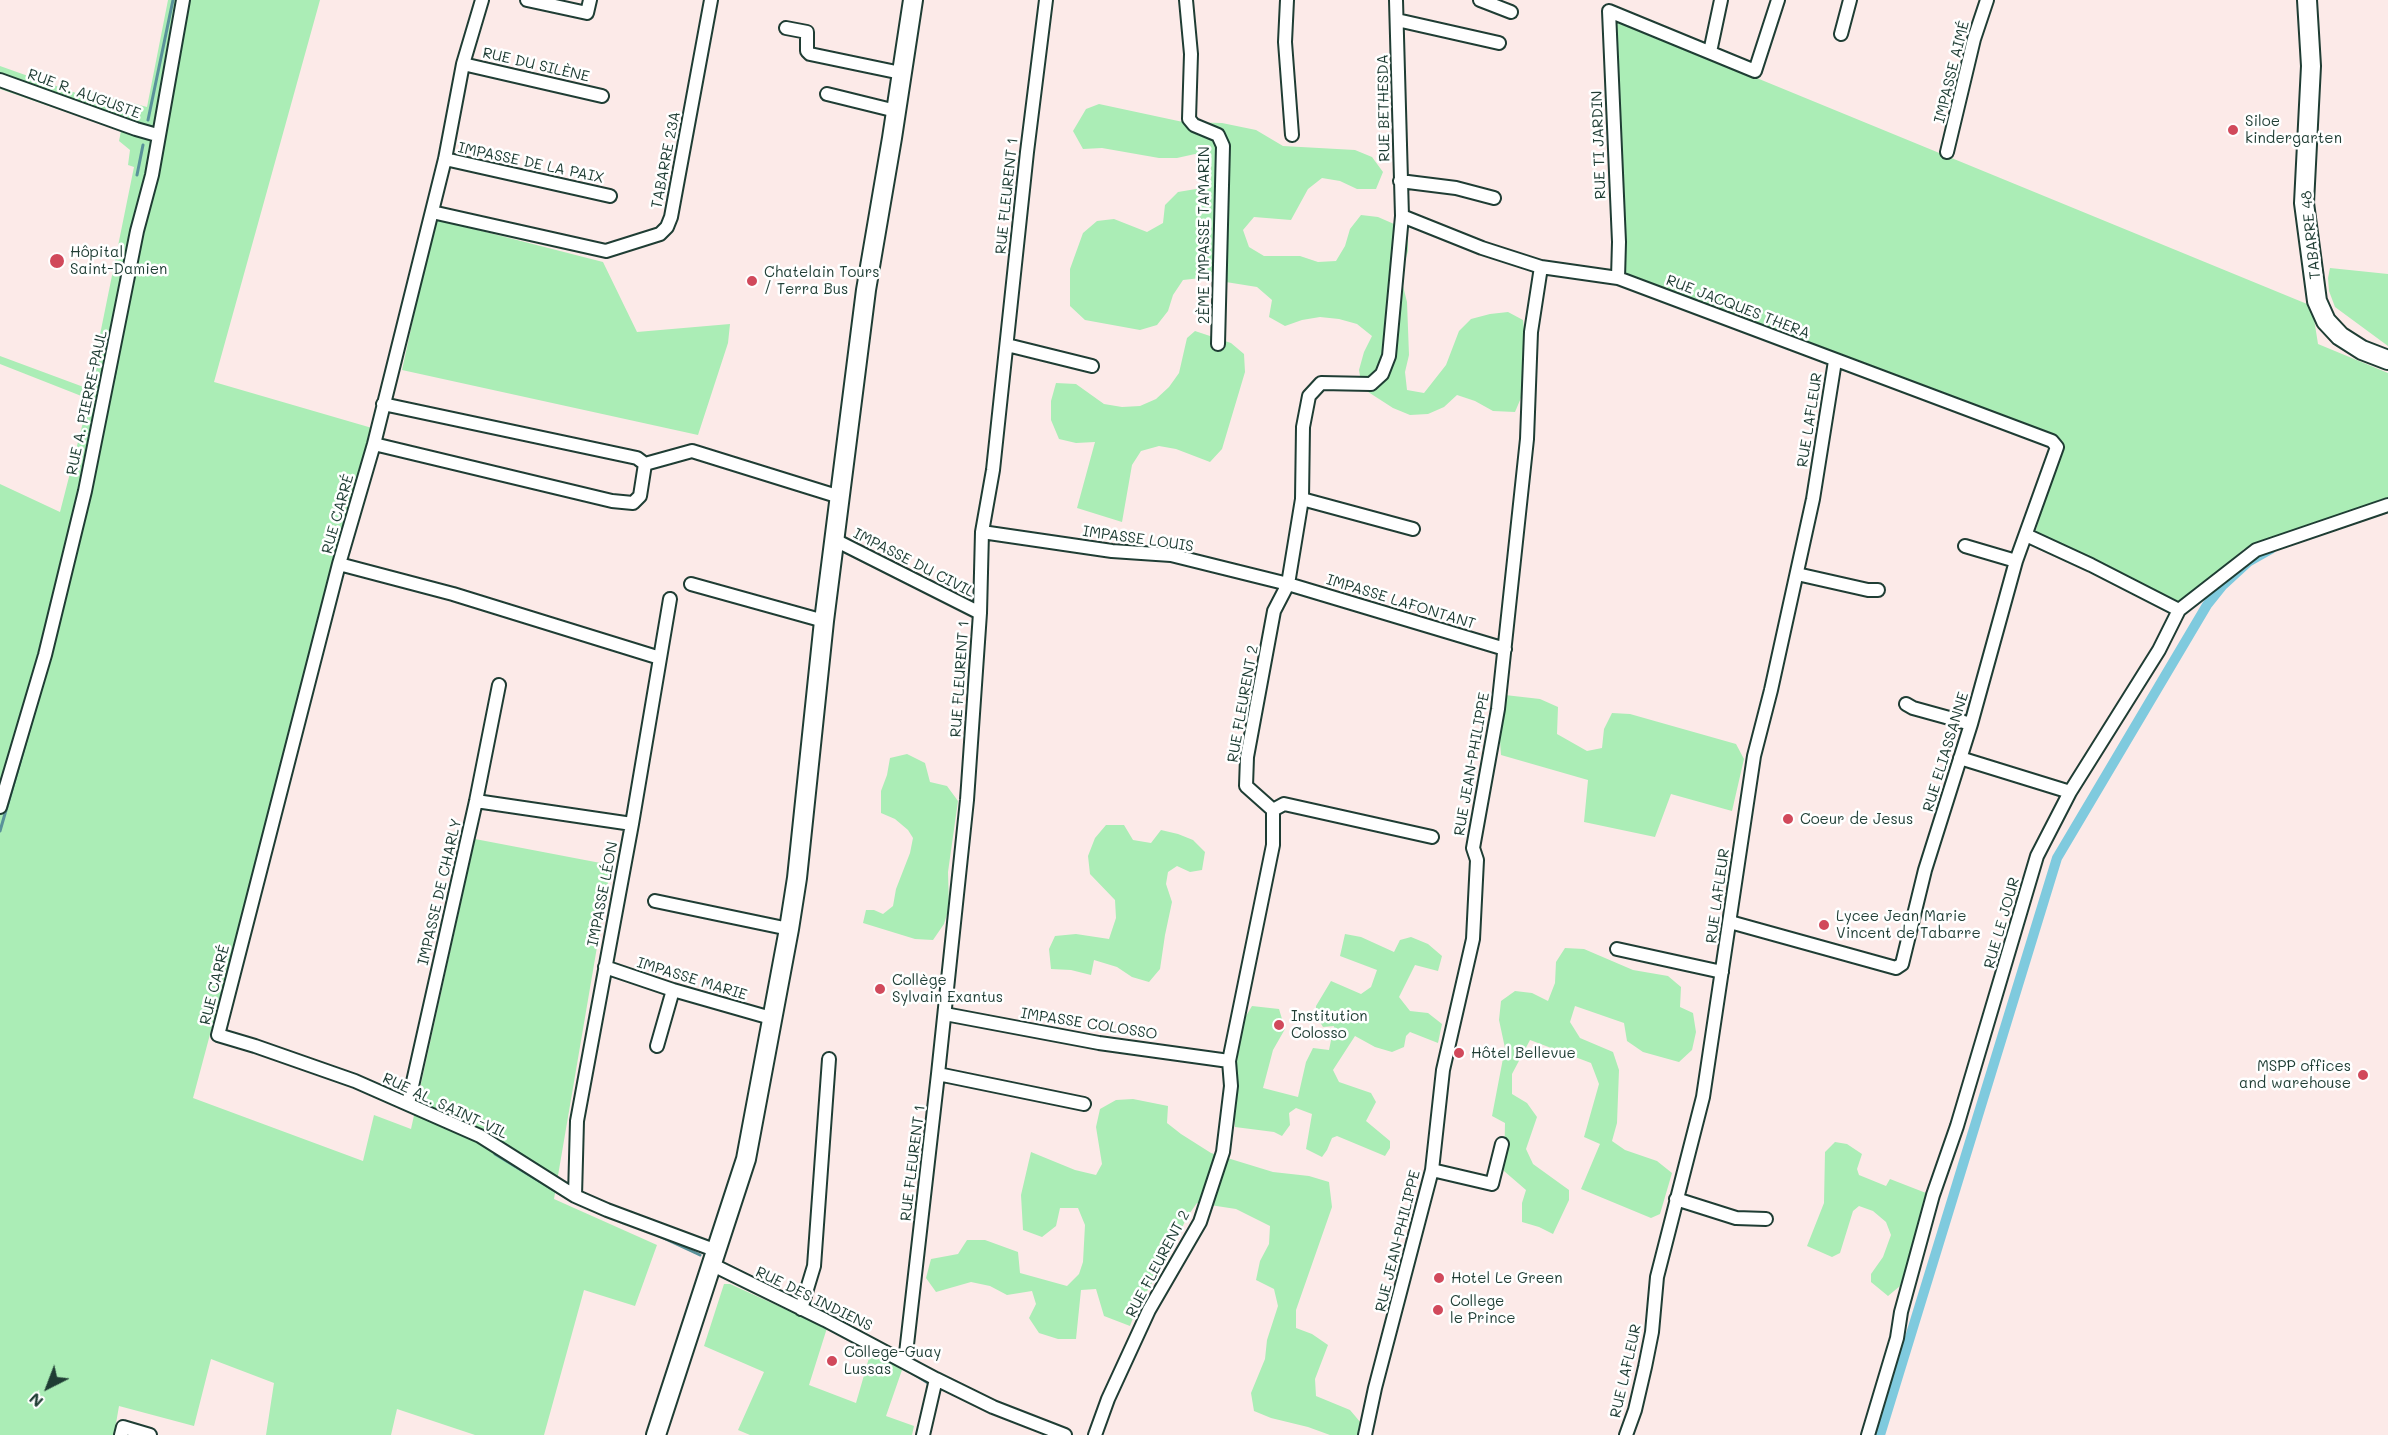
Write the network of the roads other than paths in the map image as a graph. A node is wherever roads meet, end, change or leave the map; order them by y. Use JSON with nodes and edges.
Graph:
{"nodes":[{"id":1,"x":183,"y":0,"type":"edge"},
{"id":2,"x":482,"y":0,"type":"edge"},
{"id":3,"x":526,"y":0,"type":"edge"},
{"id":4,"x":590,"y":0,"type":"edge"},
{"id":5,"x":711,"y":0,"type":"edge"},
{"id":6,"x":913,"y":0,"type":"edge"},
{"id":7,"x":1046,"y":0,"type":"edge"},
{"id":8,"x":1186,"y":0,"type":"edge"},
{"id":9,"x":1287,"y":0,"type":"edge"},
{"id":10,"x":1396,"y":0,"type":"edge"},
{"id":11,"x":1480,"y":0,"type":"edge"},
{"id":12,"x":1721,"y":0,"type":"edge"},
{"id":13,"x":1778,"y":0,"type":"edge"},
{"id":14,"x":1850,"y":0,"type":"edge"},
{"id":15,"x":1987,"y":0,"type":"edge"},
{"id":16,"x":2307,"y":0,"type":"edge"},
{"id":17,"x":1511,"y":12,"type":"dead end"},
{"id":18,"x":1397,"y":20,"type":"junction"},
{"id":19,"x":786,"y":28,"type":"dead end"},
{"id":20,"x":1841,"y":34,"type":"dead end"},
{"id":21,"x":1499,"y":43,"type":"dead end"},
{"id":22,"x":1710,"y":52,"type":"junction"},
{"id":23,"x":463,"y":64,"type":"junction"},
{"id":24,"x":901,"y":73,"type":"junction"},
{"id":25,"x":0,"y":80,"type":"edge"},
{"id":26,"x":826,"y":94,"type":"dead end"},
{"id":27,"x":602,"y":96,"type":"dead end"},
{"id":28,"x":896,"y":111,"type":"junction"},
{"id":29,"x":158,"y":135,"type":"junction"},
{"id":30,"x":1292,"y":135,"type":"dead end"},
{"id":31,"x":1947,"y":152,"type":"dead end"},
{"id":32,"x":445,"y":159,"type":"junction"},
{"id":33,"x":1400,"y":181,"type":"junction"},
{"id":34,"x":610,"y":196,"type":"dead end"},
{"id":35,"x":1494,"y":198,"type":"dead end"},
{"id":36,"x":432,"y":212,"type":"junction"},
{"id":37,"x":1402,"y":216,"type":"junction"},
{"id":38,"x":1541,"y":267,"type":"junction"},
{"id":39,"x":1618,"y":278,"type":"junction"},
{"id":40,"x":1218,"y":344,"type":"dead end"},
{"id":41,"x":1007,"y":345,"type":"junction"},
{"id":42,"x":1835,"y":360,"type":"junction"},
{"id":43,"x":2388,"y":360,"type":"edge"},
{"id":44,"x":1092,"y":366,"type":"dead end"},
{"id":45,"x":383,"y":404,"type":"junction"},
{"id":46,"x":374,"y":444,"type":"junction"},
{"id":47,"x":2057,"y":447,"type":"joint"},
{"id":48,"x":645,"y":464,"type":"junction"},
{"id":49,"x":840,"y":497,"type":"junction"},
{"id":50,"x":1302,"y":499,"type":"junction"},
{"id":51,"x":2388,"y":504,"type":"edge"},
{"id":52,"x":1413,"y":529,"type":"dead end"},
{"id":53,"x":982,"y":532,"type":"junction"},
{"id":54,"x":2026,"y":535,"type":"junction"},
{"id":55,"x":835,"y":540,"type":"junction"},
{"id":56,"x":1965,"y":546,"type":"dead end"},
{"id":57,"x":2016,"y":561,"type":"junction"},
{"id":58,"x":339,"y":564,"type":"junction"},
{"id":59,"x":1797,"y":574,"type":"junction"},
{"id":60,"x":692,"y":584,"type":"dead end"},
{"id":61,"x":1288,"y":584,"type":"junction"},
{"id":62,"x":1878,"y":590,"type":"dead end"},
{"id":63,"x":670,"y":599,"type":"dead end"},
{"id":64,"x":2179,"y":609,"type":"junction"},
{"id":65,"x":980,"y":613,"type":"junction"},
{"id":66,"x":824,"y":621,"type":"junction"},
{"id":67,"x":1504,"y":649,"type":"junction"},
{"id":68,"x":660,"y":658,"type":"junction"},
{"id":69,"x":499,"y":685,"type":"dead end"},
{"id":70,"x":1906,"y":704,"type":"dead end"},
{"id":71,"x":1971,"y":724,"type":"junction"},
{"id":72,"x":1960,"y":758,"type":"junction"},
{"id":73,"x":2070,"y":792,"type":"junction"},
{"id":74,"x":476,"y":801,"type":"junction"},
{"id":75,"x":0,"y":807,"type":"edge"},
{"id":76,"x":1273,"y":810,"type":"junction"},
{"id":77,"x":632,"y":824,"type":"junction"},
{"id":78,"x":1432,"y":837,"type":"dead end"},
{"id":79,"x":656,"y":901,"type":"dead end"},
{"id":80,"x":1730,"y":922,"type":"junction"},
{"id":81,"x":789,"y":929,"type":"junction"},
{"id":82,"x":1617,"y":950,"type":"dead end"},
{"id":83,"x":605,"y":967,"type":"junction"},
{"id":84,"x":1722,"y":972,"type":"junction"},
{"id":85,"x":673,"y":990,"type":"junction"},
{"id":86,"x":945,"y":1014,"type":"junction"},
{"id":87,"x":771,"y":1018,"type":"junction"},
{"id":88,"x":218,"y":1035,"type":"joint"},
{"id":89,"x":657,"y":1046,"type":"dead end"},
{"id":90,"x":829,"y":1059,"type":"dead end"},
{"id":91,"x":1229,"y":1061,"type":"junction"},
{"id":92,"x":938,"y":1074,"type":"junction"},
{"id":93,"x":408,"y":1104,"type":"junction"},
{"id":94,"x":1084,"y":1104,"type":"dead end"},
{"id":95,"x":1502,"y":1144,"type":"dead end"},
{"id":96,"x":1431,"y":1170,"type":"junction"},
{"id":97,"x":575,"y":1196,"type":"junction"},
{"id":98,"x":1676,"y":1200,"type":"junction"},
{"id":99,"x":1766,"y":1219,"type":"dead end"},
{"id":100,"x":715,"y":1258,"type":"junction"},
{"id":101,"x":801,"y":1309,"type":"junction"},
{"id":102,"x":905,"y":1362,"type":"junction"},
{"id":103,"x":936,"y":1379,"type":"junction"},
{"id":104,"x":122,"y":1431,"type":"edge"},
{"id":105,"x":150,"y":1435,"type":"edge"},
{"id":106,"x":656,"y":1435,"type":"edge"},
{"id":107,"x":923,"y":1435,"type":"edge"},
{"id":108,"x":1065,"y":1435,"type":"edge"},
{"id":109,"x":1095,"y":1435,"type":"edge"},
{"id":110,"x":1365,"y":1435,"type":"edge"},
{"id":111,"x":1626,"y":1435,"type":"edge"},
{"id":112,"x":1868,"y":1435,"type":"edge"}],
"edges":[{"from":1,"to":29,"type":"street","name":"RUE A. PIERRE-PAUL"},
{"from":2,"to":23,"type":"street","name":"RUE CARRÉ"},
{"from":3,"to":4,"type":"street"},
{"from":5,"to":36,"type":"street","name":"TABARRE 23A"},
{"from":6,"to":24,"type":"main road"},
{"from":7,"to":41,"type":"street","name":"RUE FLEURENT 1"},
{"from":8,"to":40,"type":"street","name":"2ÈME IMPASSE TAMARIN"},
{"from":9,"to":30,"type":"street"},
{"from":10,"to":18,"type":"street","name":"RUE BETHESDA"},
{"from":11,"to":17,"type":"street"},
{"from":12,"to":22,"type":"street"},
{"from":13,"to":22,"type":"street"},
{"from":14,"to":20,"type":"street"},
{"from":15,"to":31,"type":"street","name":"IMPASSE AIMÉ"},
{"from":16,"to":43,"type":"main road","name":"TABARRE 48"},
{"from":18,"to":21,"type":"street"},
{"from":18,"to":33,"type":"street","name":"RUE BETHESDA"},
{"from":19,"to":24,"type":"street"},
{"from":22,"to":39,"type":"street","name":"RUE TI JARDIN"},
{"from":23,"to":27,"type":"street","name":"RUE DU SILÈNE"},
{"from":23,"to":32,"type":"street","name":"RUE CARRÉ"},
{"from":24,"to":28,"type":"main road"},
{"from":25,"to":29,"type":"street","name":"RUE R. AUGUSTE"},
{"from":26,"to":28,"type":"street"},
{"from":28,"to":49,"type":"main road"},
{"from":29,"to":75,"type":"street","name":"RUE A. PIERRE-PAUL"},
{"from":32,"to":34,"type":"street","name":"IMPASSE DE LA PAIX"},
{"from":32,"to":36,"type":"street","name":"RUE CARRÉ"},
{"from":33,"to":35,"type":"street"},
{"from":33,"to":37,"type":"street","name":"RUE BETHESDA"},
{"from":36,"to":45,"type":"street","name":"RUE CARRÉ"},
{"from":37,"to":38,"type":"street","name":"RUE JACQUES THERA"},
{"from":37,"to":50,"type":"street","name":"RUE FLEURENT 2"},
{"from":38,"to":39,"type":"street","name":"RUE JACQUES THERA"},
{"from":38,"to":67,"type":"street","name":"RUE JEAN-PHILIPPE"},
{"from":39,"to":42,"type":"street","name":"RUE JACQUES THERA"},
{"from":41,"to":44,"type":"street"},
{"from":41,"to":53,"type":"street","name":"RUE FLEURENT 1"},
{"from":42,"to":47,"type":"street","name":"RUE JACQUES THERA"},
{"from":42,"to":59,"type":"street","name":"RUE LAFLEUR"},
{"from":45,"to":46,"type":"street","name":"RUE CARRÉ"},
{"from":45,"to":48,"type":"street"},
{"from":46,"to":48,"type":"street"},
{"from":46,"to":58,"type":"street","name":"RUE CARRÉ"},
{"from":47,"to":54,"type":"street","name":"RUE ELIASSANNE"},
{"from":48,"to":49,"type":"street"},
{"from":49,"to":55,"type":"main road"},
{"from":50,"to":52,"type":"street"},
{"from":50,"to":61,"type":"street","name":"RUE FLEURENT 2"},
{"from":51,"to":64,"type":"street"},
{"from":53,"to":61,"type":"street","name":"IMPASSE LOUIS"},
{"from":53,"to":65,"type":"street","name":"RUE FLEURENT 1"},
{"from":54,"to":57,"type":"street","name":"RUE ELIASSANNE"},
{"from":54,"to":64,"type":"street"},
{"from":55,"to":65,"type":"street","name":"IMPASSE DU CIVIL"},
{"from":55,"to":66,"type":"main road"},
{"from":56,"to":57,"type":"street"},
{"from":57,"to":71,"type":"street","name":"RUE ELIASSANNE"},
{"from":58,"to":68,"type":"street"},
{"from":58,"to":88,"type":"street","name":"RUE CARRÉ"},
{"from":59,"to":62,"type":"street"},
{"from":59,"to":80,"type":"street","name":"RUE LAFLEUR"},
{"from":60,"to":66,"type":"street"},
{"from":61,"to":67,"type":"street","name":"IMPASSE LAFONTANT"},
{"from":61,"to":76,"type":"street","name":"RUE FLEURENT 2"},
{"from":63,"to":68,"type":"street","name":"IMPASSE LÉON"},
{"from":64,"to":73,"type":"street","name":"RUE LE JOUR"},
{"from":65,"to":86,"type":"street","name":"RUE FLEURENT 1"},
{"from":66,"to":81,"type":"main road"},
{"from":67,"to":96,"type":"street","name":"RUE JEAN-PHILIPPE"},
{"from":68,"to":77,"type":"street","name":"IMPASSE LÉON"},
{"from":69,"to":74,"type":"street","name":"IMPASSE DE CHARLY"},
{"from":70,"to":71,"type":"street"},
{"from":71,"to":72,"type":"street","name":"RUE ELIASSANNE"},
{"from":72,"to":73,"type":"street"},
{"from":72,"to":80,"type":"street","name":"RUE ELIASSANNE"},
{"from":73,"to":112,"type":"street","name":"RUE LE JOUR"},
{"from":74,"to":77,"type":"street"},
{"from":74,"to":93,"type":"street","name":"IMPASSE DE CHARLY"},
{"from":76,"to":78,"type":"street"},
{"from":76,"to":91,"type":"street","name":"RUE FLEURENT 2"},
{"from":77,"to":83,"type":"street","name":"IMPASSE LÉON"},
{"from":79,"to":81,"type":"street"},
{"from":80,"to":84,"type":"street","name":"RUE LAFLEUR"},
{"from":81,"to":87,"type":"main road"},
{"from":82,"to":84,"type":"street"},
{"from":83,"to":85,"type":"street","name":"IMPASSE MARIE"},
{"from":83,"to":97,"type":"street","name":"IMPASSE LÉON"},
{"from":84,"to":98,"type":"street","name":"RUE LAFLEUR"},
{"from":85,"to":87,"type":"street","name":"IMPASSE MARIE"},
{"from":85,"to":89,"type":"street"},
{"from":86,"to":91,"type":"street","name":"IMPASSE COLOSSO"},
{"from":86,"to":92,"type":"street","name":"RUE FLEURENT 1"},
{"from":87,"to":100,"type":"main road"},
{"from":88,"to":93,"type":"street","name":"RUE AL. SAINT-VIL"},
{"from":90,"to":101,"type":"street"},
{"from":91,"to":109,"type":"street","name":"RUE FLEURENT 2"},
{"from":92,"to":94,"type":"street"},
{"from":92,"to":102,"type":"street","name":"RUE FLEURENT 1"},
{"from":93,"to":97,"type":"street","name":"RUE AL. SAINT-VIL"},
{"from":95,"to":96,"type":"street"},
{"from":96,"to":110,"type":"street","name":"RUE JEAN-PHILIPPE"},
{"from":97,"to":100,"type":"street","name":"RUE AL. SAINT-VIL"},
{"from":98,"to":99,"type":"street"},
{"from":98,"to":111,"type":"street","name":"RUE LAFLEUR"},
{"from":100,"to":101,"type":"street","name":"RUE DES INDIENS"},
{"from":100,"to":106,"type":"main road"},
{"from":101,"to":102,"type":"street","name":"RUE DES INDIENS"},
{"from":102,"to":103,"type":"street","name":"RUE DES INDIENS"},
{"from":103,"to":107,"type":"street"},
{"from":103,"to":108,"type":"street","name":"RUE DES INDIENS"},
{"from":104,"to":105,"type":"street"}]}
